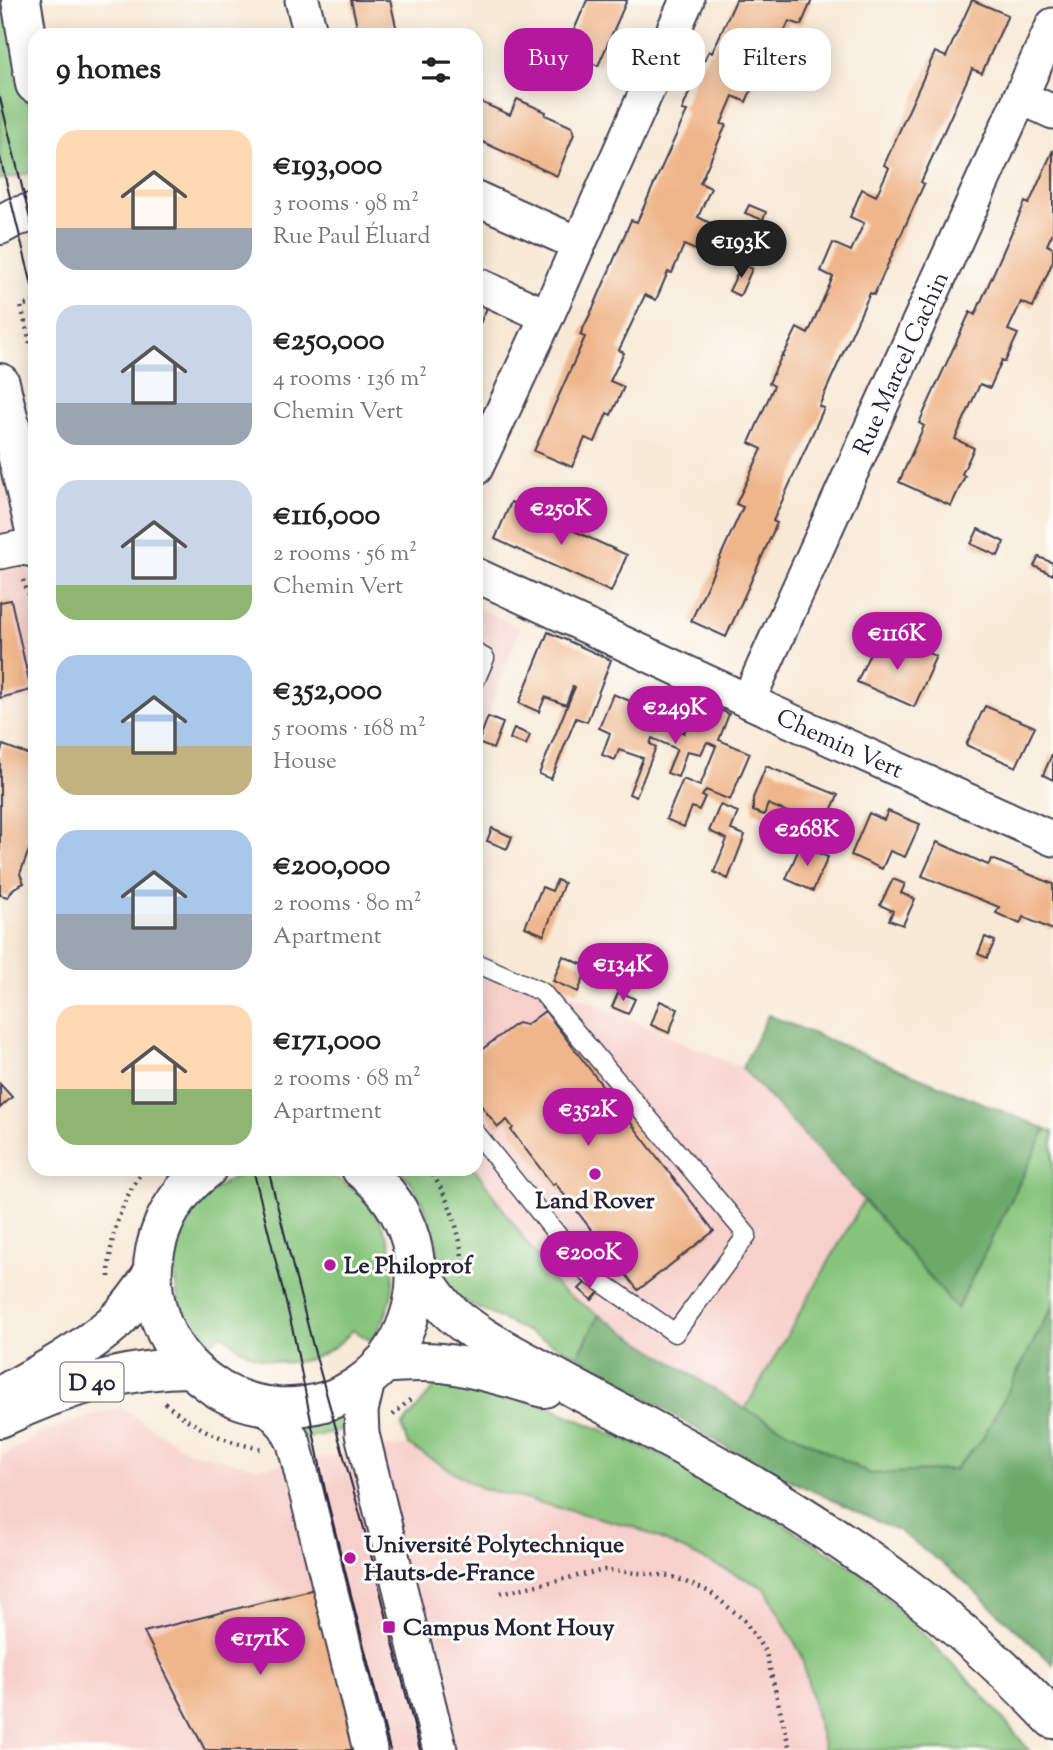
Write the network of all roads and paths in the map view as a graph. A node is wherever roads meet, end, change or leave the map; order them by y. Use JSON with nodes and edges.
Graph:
{"nodes":[{"id":1,"x":21,"y":0,"type":"edge"},
{"id":2,"x":302,"y":0,"type":"edge"},
{"id":3,"x":687,"y":0,"type":"edge"},
{"id":4,"x":1053,"y":24,"type":"edge"},
{"id":5,"x":309,"y":28,"type":"edge"},
{"id":6,"x":28,"y":42,"type":"edge"},
{"id":7,"x":1020,"y":97,"type":"junction"},
{"id":8,"x":1053,"y":112,"type":"edge"},
{"id":9,"x":483,"y":201,"type":"edge"},
{"id":10,"x":28,"y":213,"type":"edge"},
{"id":11,"x":0,"y":225,"type":"edge"},
{"id":12,"x":579,"y":244,"type":"junction"},
{"id":13,"x":483,"y":287,"type":"edge"},
{"id":14,"x":28,"y":304,"type":"edge"},
{"id":15,"x":547,"y":316,"type":"junction"},
{"id":16,"x":28,"y":336,"type":"edge"},
{"id":17,"x":0,"y":383,"type":"edge"},
{"id":18,"x":483,"y":453,"type":"edge"},
{"id":19,"x":28,"y":501,"type":"edge"},
{"id":20,"x":28,"y":549,"type":"edge"},
{"id":21,"x":0,"y":552,"type":"edge"},
{"id":22,"x":483,"y":578,"type":"edge"},
{"id":23,"x":748,"y":701,"type":"junction"},
{"id":24,"x":1053,"y":839,"type":"edge"},
{"id":25,"x":483,"y":966,"type":"edge"},
{"id":26,"x":483,"y":1142,"type":"edge"},
{"id":27,"x":140,"y":1176,"type":"edge"},
{"id":28,"x":196,"y":1176,"type":"edge"},
{"id":29,"x":370,"y":1176,"type":"edge"},
{"id":30,"x":433,"y":1176,"type":"edge"},
{"id":31,"x":416,"y":1266,"type":"junction"},
{"id":32,"x":152,"y":1275,"type":"junction"},
{"id":33,"x":458,"y":1318,"type":"junction"},
{"id":34,"x":116,"y":1321,"type":"junction"},
{"id":35,"x":439,"y":1363,"type":"junction"},
{"id":36,"x":190,"y":1368,"type":"junction"},
{"id":37,"x":138,"y":1371,"type":"junction"},
{"id":38,"x":375,"y":1371,"type":"junction"},
{"id":39,"x":0,"y":1397,"type":"edge"},
{"id":40,"x":266,"y":1406,"type":"junction"},
{"id":41,"x":606,"y":1406,"type":"junction"},
{"id":42,"x":0,"y":1418,"type":"edge"},
{"id":43,"x":362,"y":1434,"type":"junction"},
{"id":44,"x":296,"y":1450,"type":"junction"},
{"id":45,"x":501,"y":1593,"type":"dead end"},
{"id":46,"x":1053,"y":1719,"type":"edge"},
{"id":47,"x":370,"y":1750,"type":"edge"},
{"id":48,"x":440,"y":1750,"type":"edge"},
{"id":49,"x":790,"y":1750,"type":"edge"}],
"edges":[{"from":1,"to":6,"type":"main road"},
{"from":2,"to":5,"type":"street"},
{"from":3,"to":12,"type":"street"},
{"from":4,"to":7,"type":"street","name":"Rue Marcel Cachin"},
{"from":7,"to":8,"type":"street"},
{"from":7,"to":23,"type":"street","name":"Rue Marcel Cachin"},
{"from":9,"to":12,"type":"street"},
{"from":10,"to":11,"type":"main road"},
{"from":12,"to":15,"type":"street"},
{"from":13,"to":15,"type":"street"},
{"from":14,"to":16,"type":"path"},
{"from":15,"to":18,"type":"street"},
{"from":17,"to":19,"type":"main road"},
{"from":20,"to":21,"type":"street"},
{"from":22,"to":23,"type":"street","name":"Chemin Vert"},
{"from":23,"to":24,"type":"street","name":"Chemin Vert"},
{"from":25,"to":26,"type":"lane"},
{"from":27,"to":34,"type":"path"},
{"from":28,"to":32,"type":"main road"},
{"from":29,"to":31,"type":"main road"},
{"from":30,"to":33,"type":"path"},
{"from":31,"to":33,"type":"main road"},
{"from":31,"to":38,"type":"main road"},
{"from":32,"to":34,"type":"main road","number":"D 40"},
{"from":32,"to":36,"type":"main road"},
{"from":33,"to":41,"type":"main road"},
{"from":34,"to":39,"type":"main road","number":"D 40"},
{"from":35,"to":38,"type":"main road"},
{"from":35,"to":41,"type":"main road"},
{"from":35,"to":43,"type":"path"},
{"from":36,"to":37,"type":"main road","number":"D 40"},
{"from":36,"to":40,"type":"main road"},
{"from":37,"to":42,"type":"main road","number":"D 40"},
{"from":37,"to":44,"type":"path"},
{"from":38,"to":40,"type":"main road"},
{"from":38,"to":43,"type":"street"},
{"from":40,"to":44,"type":"street"},
{"from":41,"to":46,"type":"main road"},
{"from":43,"to":48,"type":"street"},
{"from":44,"to":47,"type":"street"},
{"from":45,"to":49,"type":"path"}]}
